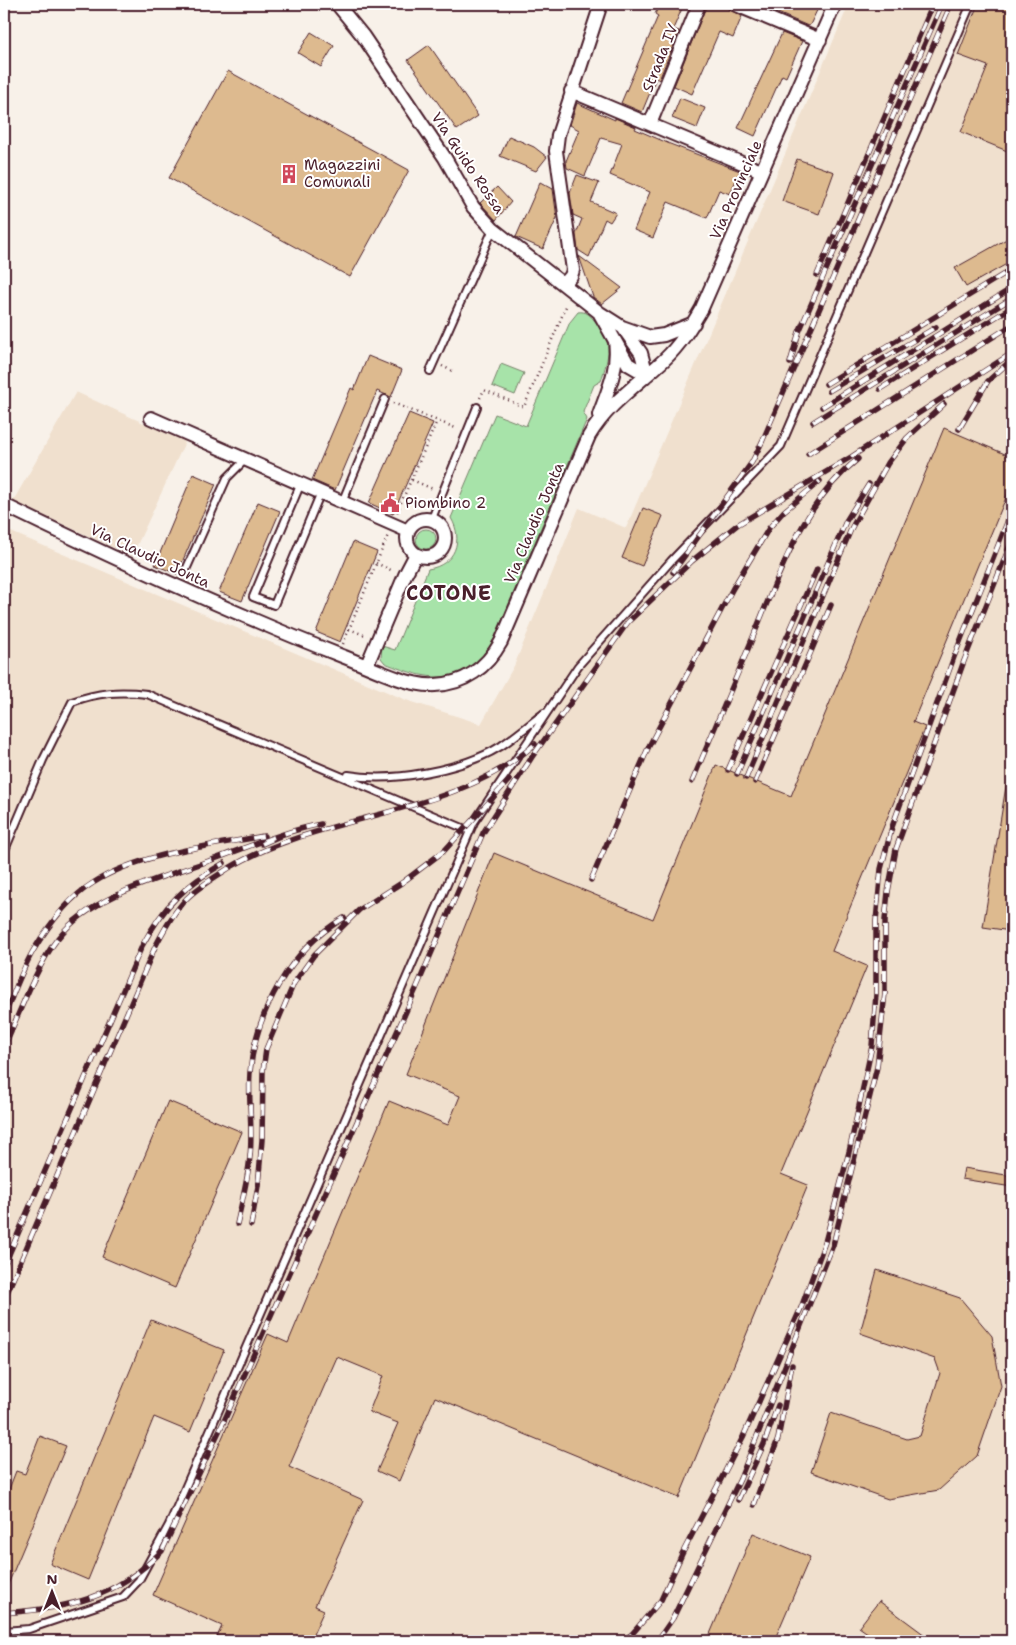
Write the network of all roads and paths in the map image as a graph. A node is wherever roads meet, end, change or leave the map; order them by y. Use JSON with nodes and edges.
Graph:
{"nodes":[{"id":1,"x":337,"y":4,"type":"edge"},
{"id":2,"x":601,"y":4,"type":"edge"},
{"id":3,"x":699,"y":4,"type":"edge"},
{"id":4,"x":734,"y":4,"type":"edge"},
{"id":5,"x":835,"y":4,"type":"edge"},
{"id":6,"x":971,"y":4,"type":"edge"},
{"id":7,"x":820,"y":40,"type":"junction"},
{"id":8,"x":570,"y":91,"type":"junction"},
{"id":9,"x":650,"y":124,"type":"junction"},
{"id":10,"x":761,"y":171,"type":"junction"},
{"id":11,"x":493,"y":229,"type":"junction"},
{"id":12,"x":564,"y":284,"type":"junction"},
{"id":13,"x":570,"y":298,"type":"dead end"},
{"id":14,"x":600,"y":313,"type":"junction"},
{"id":15,"x":694,"y":323,"type":"junction"},
{"id":16,"x":622,"y":327,"type":"junction"},
{"id":17,"x":615,"y":341,"type":"junction"},
{"id":18,"x":434,"y":363,"type":"junction"},
{"id":19,"x":430,"y":371,"type":"dead end"},
{"id":20,"x":454,"y":372,"type":"dead end"},
{"id":21,"x":647,"y":375,"type":"junction"},
{"id":22,"x":385,"y":399,"type":"joint"},
{"id":23,"x":477,"y":407,"type":"joint"},
{"id":24,"x":152,"y":418,"type":"dead end"},
{"id":25,"x":597,"y":422,"type":"junction"},
{"id":26,"x":466,"y":432,"type":"junction"},
{"id":27,"x":247,"y":459,"type":"junction"},
{"id":28,"x":412,"y":480,"type":"dead end"},
{"id":29,"x":302,"y":482,"type":"junction"},
{"id":30,"x":322,"y":491,"type":"junction"},
{"id":31,"x":441,"y":493,"type":"junction"},
{"id":32,"x":342,"y":500,"type":"junction"},
{"id":33,"x":4,"y":505,"type":"edge"},
{"id":34,"x":431,"y":521,"type":"junction"},
{"id":35,"x":408,"y":531,"type":"junction"},
{"id":36,"x":416,"y":554,"type":"junction"},
{"id":37,"x":376,"y":564,"type":"dead end"},
{"id":38,"x":185,"y":572,"type":"dead end"},
{"id":39,"x":405,"y":575,"type":"junction"},
{"id":40,"x":349,"y":629,"type":"dead end"},
{"id":41,"x":378,"y":640,"type":"junction"},
{"id":42,"x":367,"y":665,"type":"junction"},
{"id":43,"x":549,"y":709,"type":"junction"},
{"id":44,"x":335,"y":772,"type":"junction"},
{"id":45,"x":470,"y":831,"type":"junction"},
{"id":46,"x":4,"y":852,"type":"edge"},
{"id":47,"x":4,"y":1631,"type":"edge"}],
"edges":[{"from":1,"to":11,"type":"street","name":"Via Guido Rossa"},
{"from":2,"to":8,"type":"street"},
{"from":3,"to":9,"type":"street","name":"Strada IV"},
{"from":4,"to":7,"type":"street"},
{"from":5,"to":7,"type":"street","name":"Via Provinciale"},
{"from":6,"to":43,"type":"lane"},
{"from":7,"to":10,"type":"street","name":"Via Provinciale"},
{"from":8,"to":9,"type":"street"},
{"from":8,"to":12,"type":"street"},
{"from":9,"to":10,"type":"street"},
{"from":10,"to":15,"type":"street","name":"Via Provinciale"},
{"from":11,"to":12,"type":"street","name":"Via Guido Rossa"},
{"from":11,"to":18,"type":"lane"},
{"from":12,"to":14,"type":"street","name":"Via Guido Rossa"},
{"from":13,"to":23,"type":"path"},
{"from":14,"to":16,"type":"street","name":"Via Guido Rossa"},
{"from":14,"to":17,"type":"street","name":"Via Guido Rossa"},
{"from":15,"to":16,"type":"street","name":"Via Guido Rossa"},
{"from":15,"to":21,"type":"street","name":"Via Provinciale"},
{"from":16,"to":21,"type":"street","name":"Via Guido Rossa"},
{"from":17,"to":21,"type":"street","name":"Via Guido Rossa"},
{"from":17,"to":25,"type":"street","name":"Via Guido Rossa"},
{"from":18,"to":19,"type":"lane"},
{"from":18,"to":20,"type":"path"},
{"from":21,"to":25,"type":"street","name":"Via Claudio Jonta"},
{"from":22,"to":26,"type":"path"},
{"from":22,"to":32,"type":"lane"},
{"from":23,"to":26,"type":"lane"},
{"from":24,"to":27,"type":"street"},
{"from":25,"to":42,"type":"street","name":"Via Claudio Jonta"},
{"from":26,"to":31,"type":"lane"},
{"from":27,"to":29,"type":"street"},
{"from":27,"to":38,"type":"lane"},
{"from":28,"to":31,"type":"path"},
{"from":29,"to":30,"type":"street"},
{"from":29,"to":30,"type":"lane"},
{"from":30,"to":32,"type":"street"},
{"from":31,"to":34,"type":"lane"},
{"from":32,"to":35,"type":"street"},
{"from":33,"to":42,"type":"street","name":"Via Claudio Jonta"},
{"from":34,"to":35,"type":"street"},
{"from":34,"to":36,"type":"street"},
{"from":35,"to":36,"type":"street"},
{"from":36,"to":39,"type":"street"},
{"from":37,"to":39,"type":"path"},
{"from":39,"to":41,"type":"street"},
{"from":40,"to":41,"type":"path"},
{"from":41,"to":42,"type":"street"},
{"from":43,"to":44,"type":"lane"},
{"from":43,"to":45,"type":"lane"},
{"from":44,"to":45,"type":"lane"},
{"from":44,"to":46,"type":"lane"},
{"from":45,"to":47,"type":"lane"}]}
